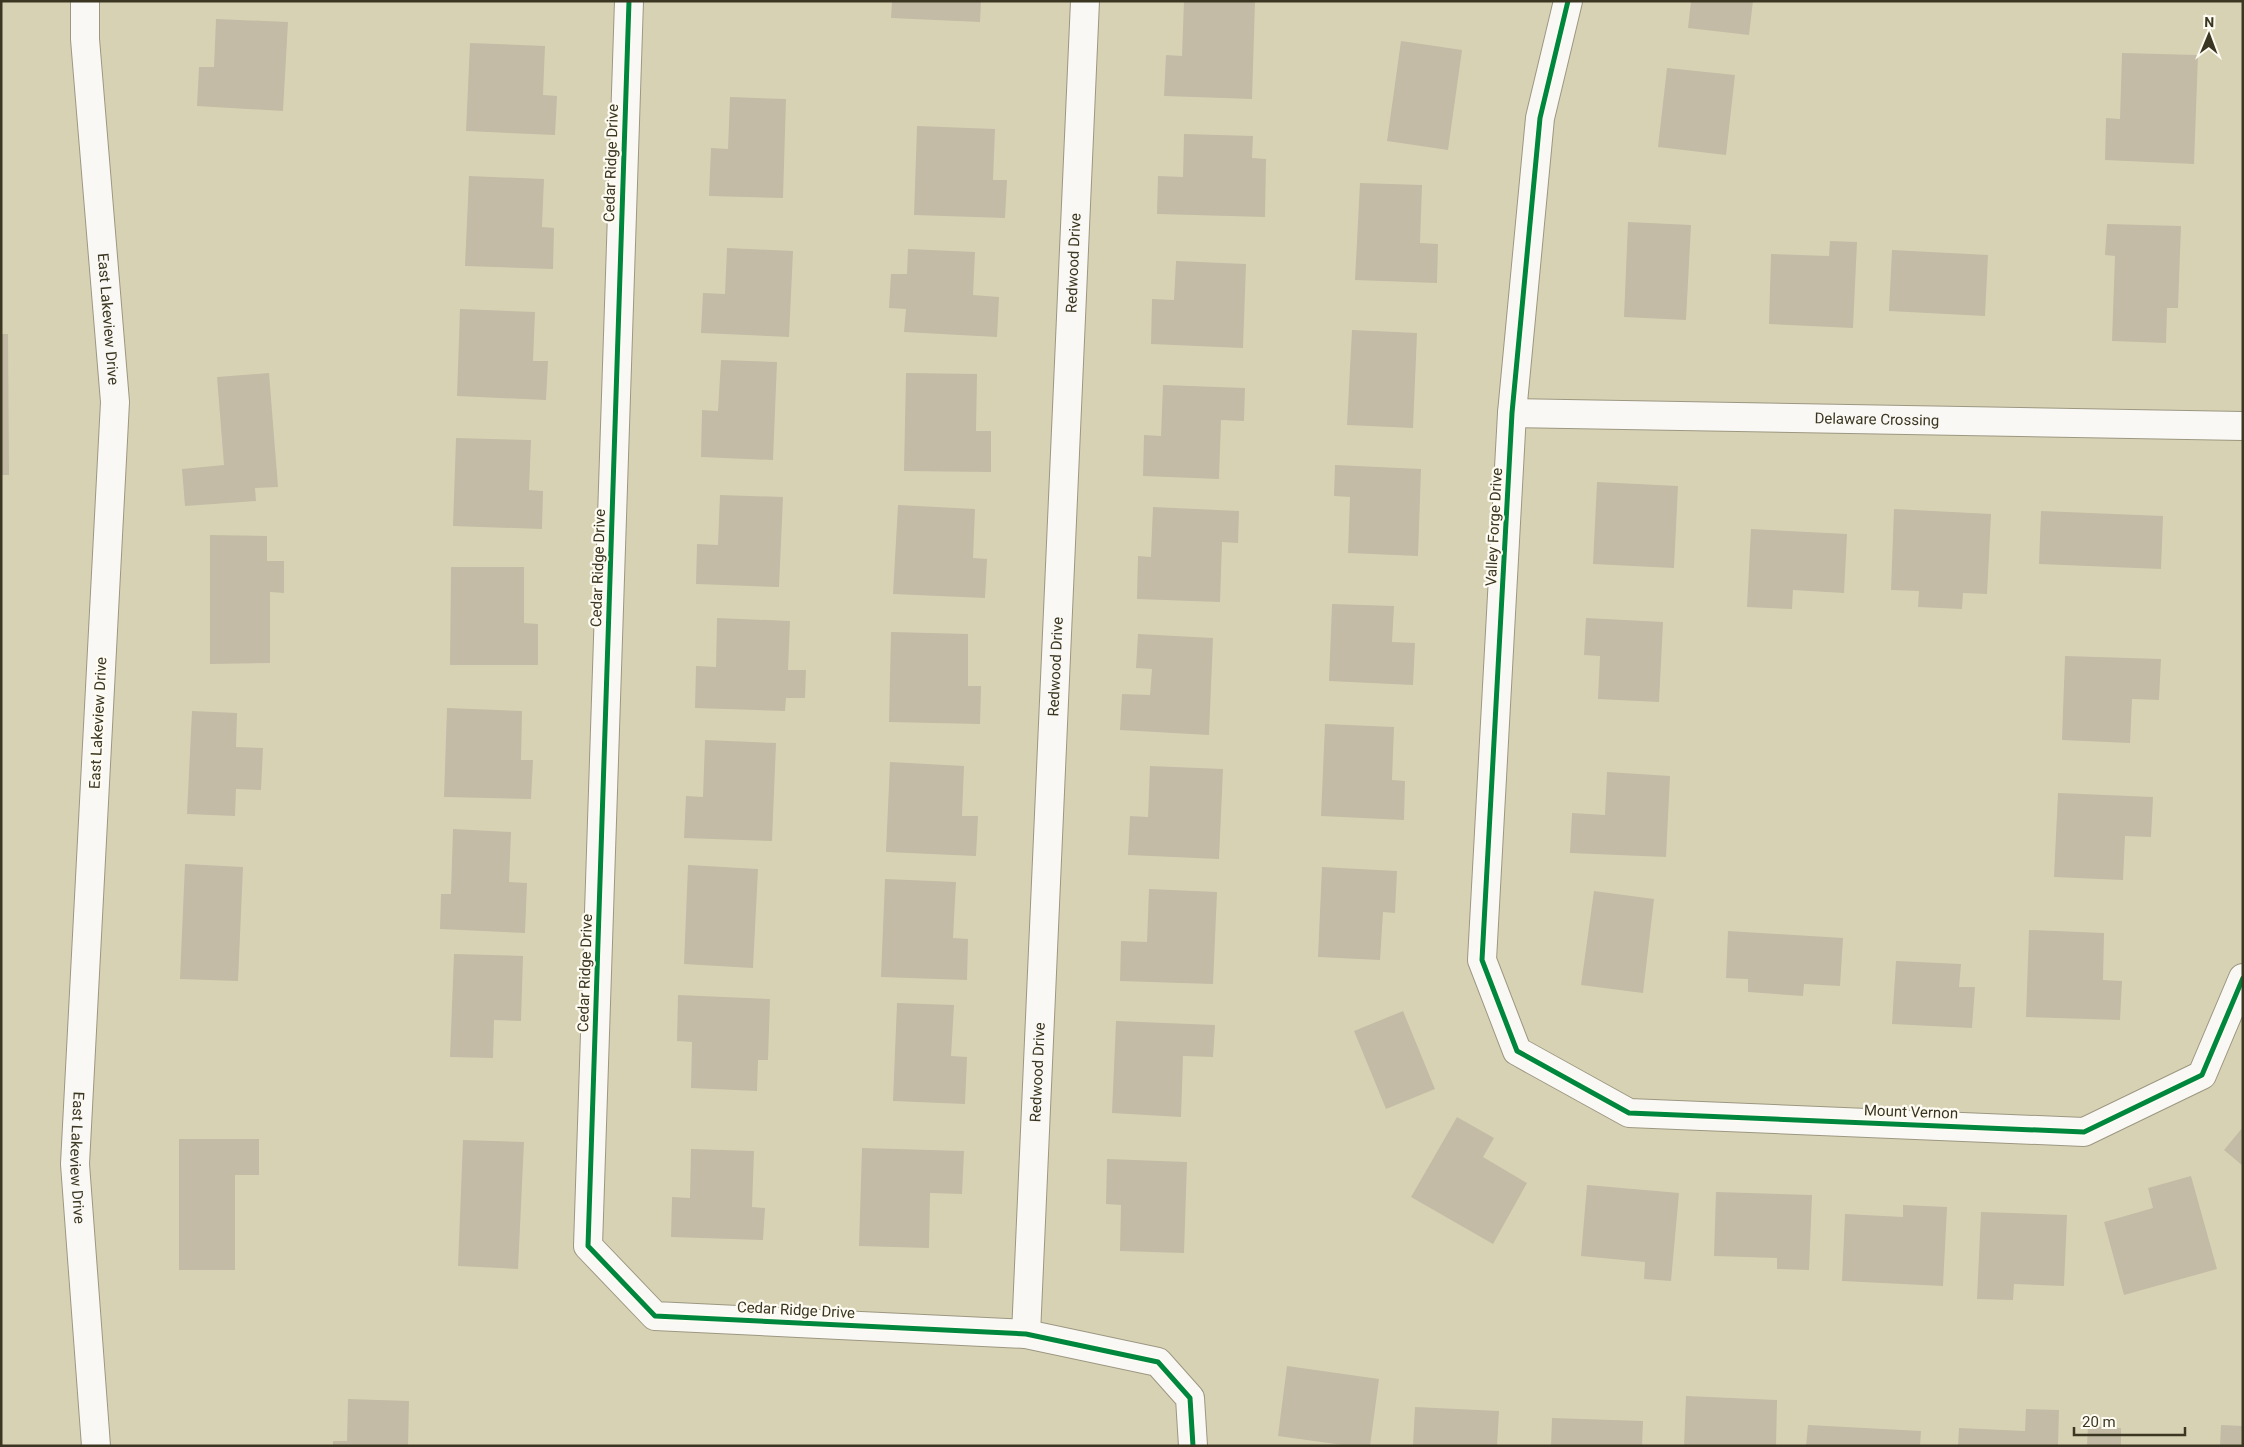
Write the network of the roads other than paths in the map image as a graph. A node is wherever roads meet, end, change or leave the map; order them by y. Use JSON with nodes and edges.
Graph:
{"nodes":[{"id":1,"x":85,"y":1,"type":"edge"},
{"id":2,"x":629,"y":1,"type":"edge"},
{"id":3,"x":1085,"y":1,"type":"edge"},
{"id":4,"x":1568,"y":1,"type":"edge"},
{"id":5,"x":1512,"y":413,"type":"junction"},
{"id":6,"x":2243,"y":426,"type":"edge"},
{"id":7,"x":2243,"y":978,"type":"edge"},
{"id":8,"x":1516,"y":1051,"type":"joint"},
{"id":9,"x":1026,"y":1334,"type":"junction"},
{"id":10,"x":96,"y":1446,"type":"edge"},
{"id":11,"x":1193,"y":1446,"type":"edge"}],
"edges":[{"from":1,"to":10,"type":"street","name":"East Lakeview Drive"},
{"from":2,"to":9,"type":"street","name":"Cedar Ridge Drive"},
{"from":3,"to":9,"type":"street","name":"Redwood Drive"},
{"from":4,"to":5,"type":"street","name":"Valley Forge Drive"},
{"from":5,"to":6,"type":"street","name":"Delaware Crossing"},
{"from":5,"to":8,"type":"street","name":"Valley Forge Drive"},
{"from":7,"to":8,"type":"street","name":"Mount Vernon"},
{"from":9,"to":11,"type":"street","name":"Cedar Ridge Drive"}]}
